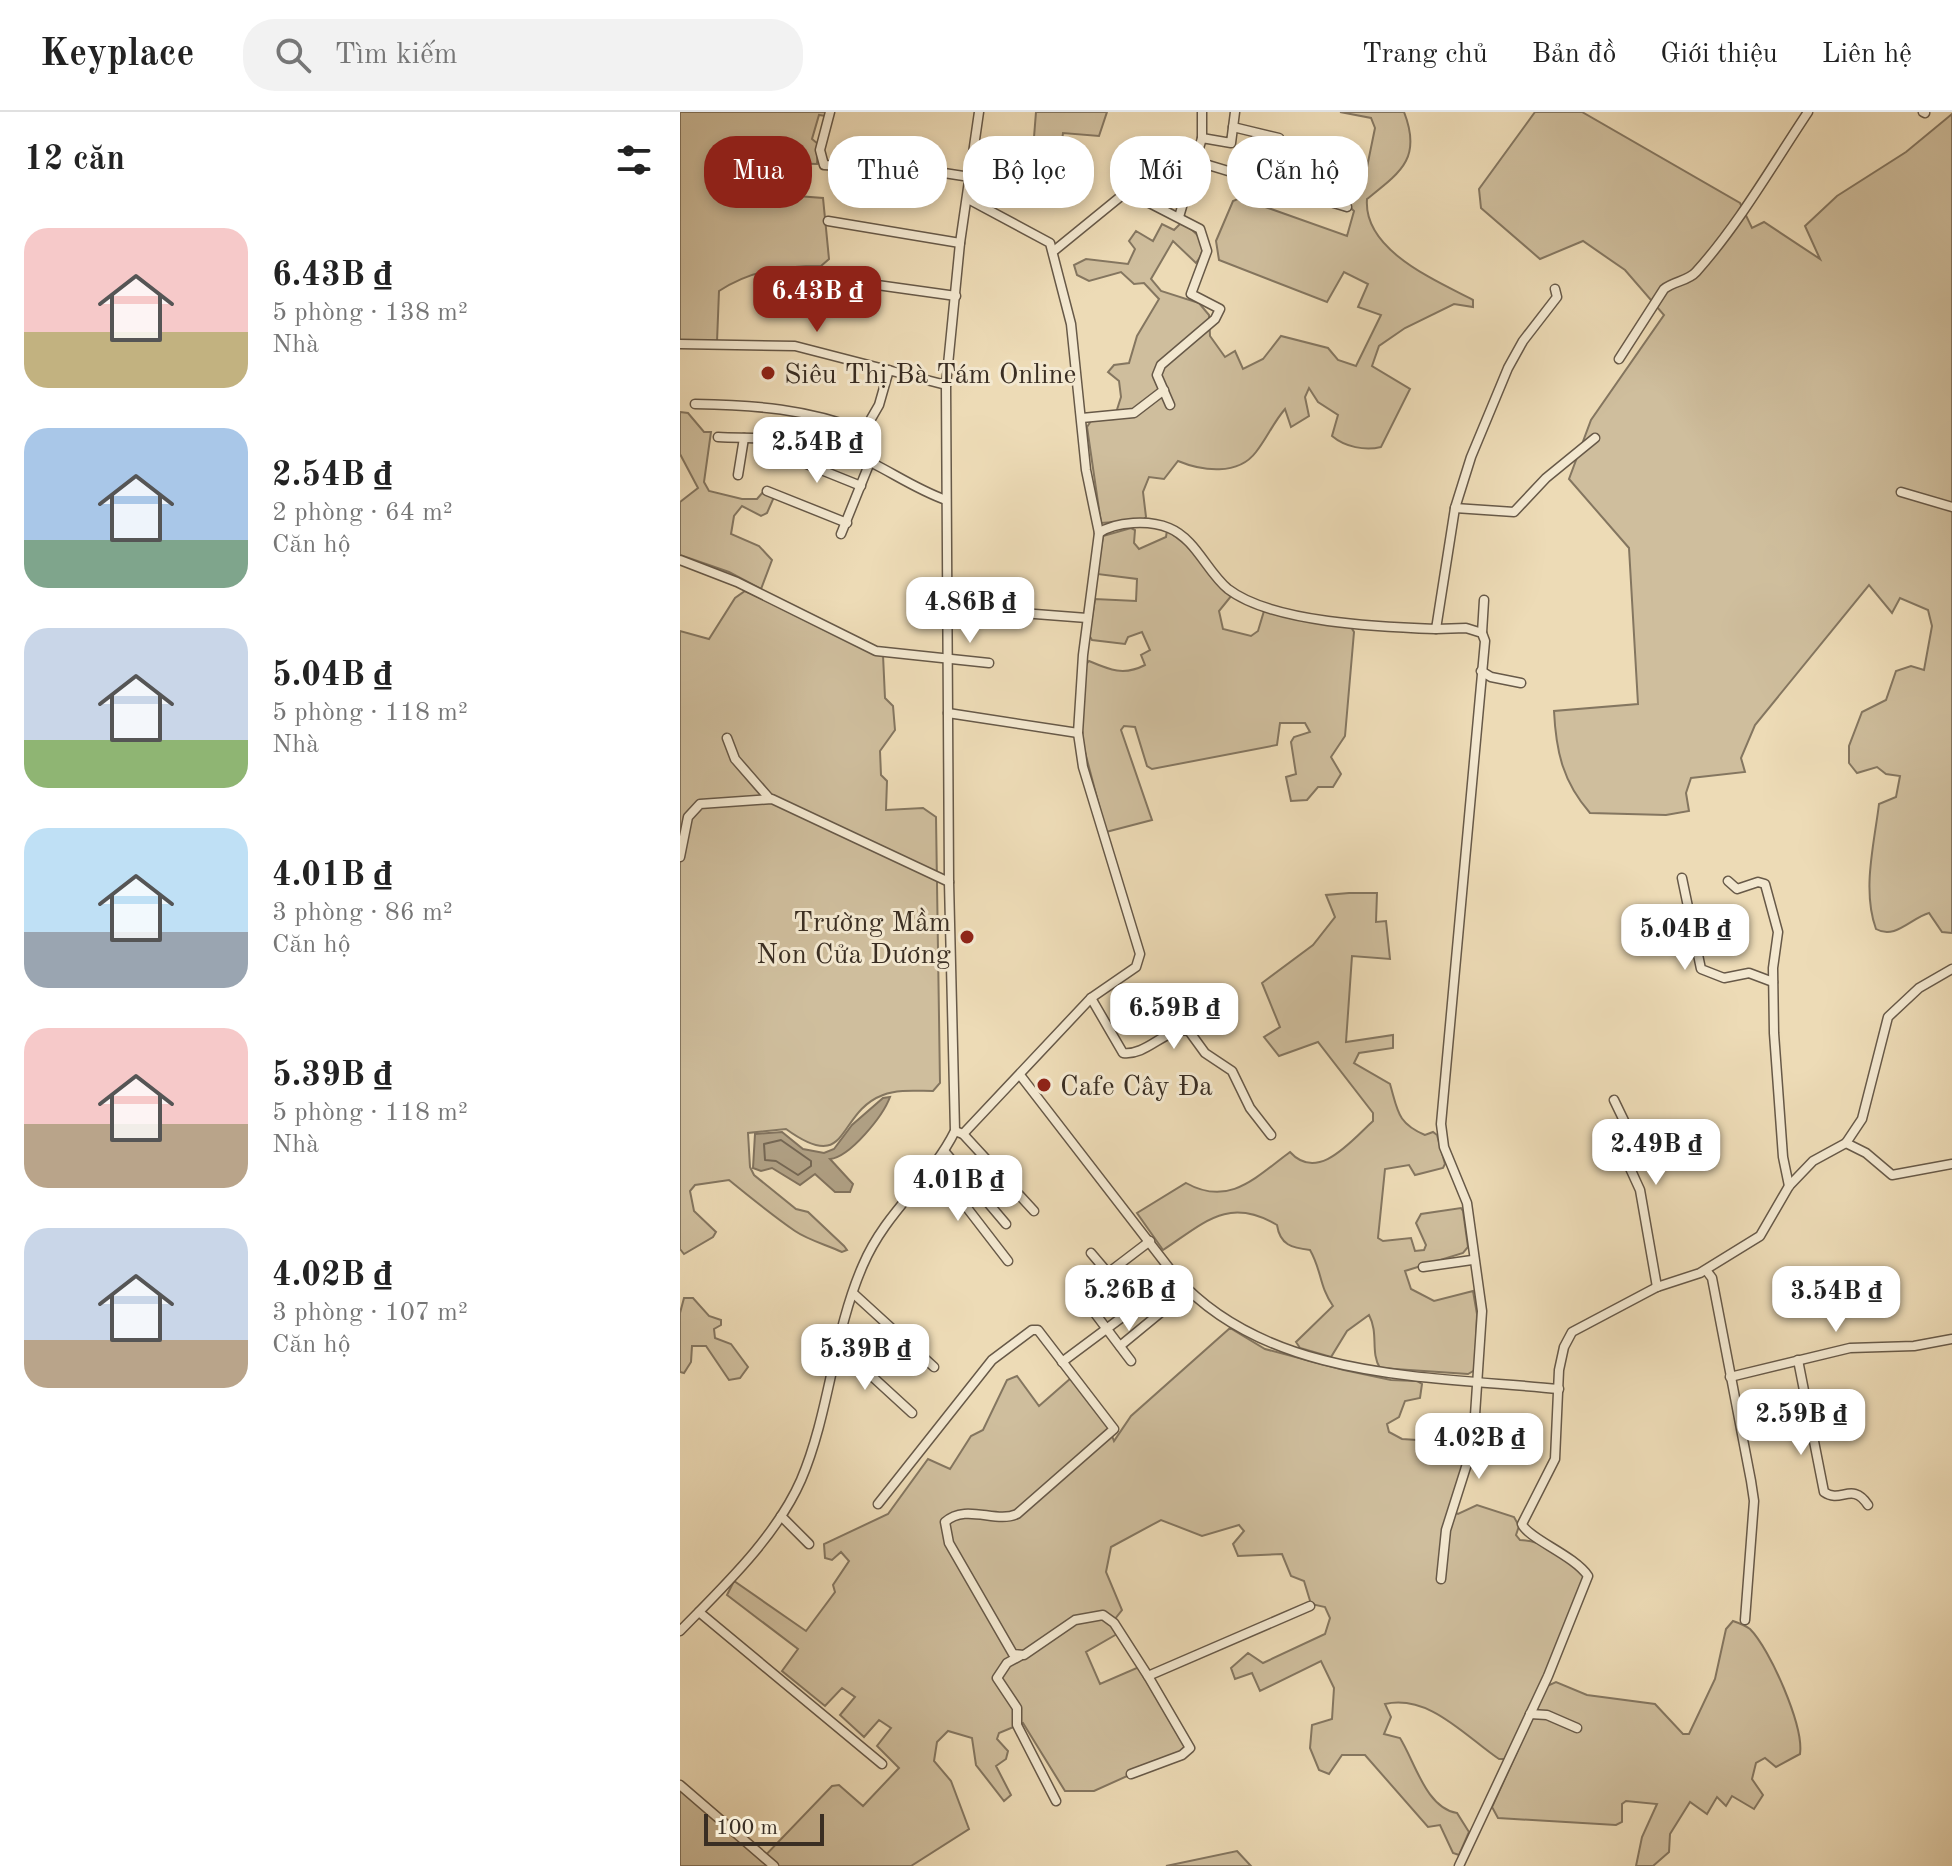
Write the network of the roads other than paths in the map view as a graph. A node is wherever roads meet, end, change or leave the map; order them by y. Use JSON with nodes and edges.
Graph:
{"nodes":[{"id":1,"x":830,"y":112,"type":"edge"},
{"id":2,"x":979,"y":112,"type":"edge"},
{"id":3,"x":1202,"y":112,"type":"edge"},
{"id":4,"x":1235,"y":112,"type":"edge"},
{"id":5,"x":1808,"y":112,"type":"edge"},
{"id":6,"x":1233,"y":127,"type":"junction"},
{"id":7,"x":976,"y":136,"type":"edge"},
{"id":8,"x":1202,"y":136,"type":"edge"},
{"id":9,"x":1271,"y":136,"type":"edge"},
{"id":10,"x":1211,"y":140,"type":"edge"},
{"id":11,"x":963,"y":176,"type":"edge"},
{"id":12,"x":966,"y":208,"type":"edge"},
{"id":13,"x":985,"y":208,"type":"edge"},
{"id":14,"x":1182,"y":208,"type":"edge"},
{"id":15,"x":1179,"y":217,"type":"junction"},
{"id":16,"x":828,"y":221,"type":"dead end"},
{"id":17,"x":960,"y":243,"type":"junction"},
{"id":18,"x":1055,"y":250,"type":"junction"},
{"id":19,"x":827,"y":278,"type":"dead end"},
{"id":20,"x":1555,"y":289,"type":"dead end"},
{"id":21,"x":956,"y":296,"type":"junction"},
{"id":22,"x":680,"y":344,"type":"edge"},
{"id":23,"x":1619,"y":359,"type":"dead end"},
{"id":24,"x":889,"y":370,"type":"junction"},
{"id":25,"x":946,"y":385,"type":"junction"},
{"id":26,"x":1164,"y":390,"type":"junction"},
{"id":27,"x":695,"y":404,"type":"dead end"},
{"id":28,"x":1170,"y":405,"type":"dead end"},
{"id":29,"x":1082,"y":418,"type":"junction"},
{"id":30,"x":864,"y":431,"type":"junction"},
{"id":31,"x":718,"y":437,"type":"dead end"},
{"id":32,"x":744,"y":438,"type":"junction"},
{"id":33,"x":1595,"y":438,"type":"dead end"},
{"id":34,"x":852,"y":454,"type":"junction"},
{"id":35,"x":784,"y":455,"type":"dead end"},
{"id":36,"x":870,"y":462,"type":"junction"},
{"id":37,"x":738,"y":475,"type":"dead end"},
{"id":38,"x":861,"y":486,"type":"junction"},
{"id":39,"x":767,"y":491,"type":"dead end"},
{"id":40,"x":1901,"y":492,"type":"dead end"},
{"id":41,"x":946,"y":500,"type":"junction"},
{"id":42,"x":1952,"y":507,"type":"edge"},
{"id":43,"x":1455,"y":508,"type":"junction"},
{"id":44,"x":847,"y":523,"type":"junction"},
{"id":45,"x":1099,"y":533,"type":"junction"},
{"id":46,"x":841,"y":534,"type":"dead end"},
{"id":47,"x":680,"y":560,"type":"edge"},
{"id":48,"x":947,"y":596,"type":"junction"},
{"id":49,"x":1484,"y":600,"type":"dead end"},
{"id":50,"x":1087,"y":618,"type":"junction"},
{"id":51,"x":1436,"y":629,"type":"junction"},
{"id":52,"x":1482,"y":633,"type":"junction"},
{"id":53,"x":947,"y":659,"type":"junction"},
{"id":54,"x":989,"y":663,"type":"dead end"},
{"id":55,"x":1481,"y":671,"type":"junction"},
{"id":56,"x":1521,"y":683,"type":"dead end"},
{"id":57,"x":948,"y":713,"type":"junction"},
{"id":58,"x":1078,"y":733,"type":"junction"},
{"id":59,"x":727,"y":738,"type":"dead end"},
{"id":60,"x":769,"y":798,"type":"junction"},
{"id":61,"x":680,"y":857,"type":"edge"},
{"id":62,"x":1682,"y":878,"type":"dead end"},
{"id":63,"x":1728,"y":881,"type":"dead end"},
{"id":64,"x":949,"y":882,"type":"junction"},
{"id":65,"x":1952,"y":969,"type":"edge"},
{"id":66,"x":1773,"y":982,"type":"junction"},
{"id":67,"x":1091,"y":998,"type":"junction"},
{"id":68,"x":1020,"y":1075,"type":"junction"},
{"id":69,"x":1614,"y":1100,"type":"dead end"},
{"id":70,"x":959,"y":1132,"type":"junction"},
{"id":71,"x":1271,"y":1135,"type":"dead end"},
{"id":72,"x":1846,"y":1143,"type":"junction"},
{"id":73,"x":945,"y":1152,"type":"junction"},
{"id":74,"x":1952,"y":1164,"type":"edge"},
{"id":75,"x":934,"y":1165,"type":"junction"},
{"id":76,"x":1789,"y":1186,"type":"junction"},
{"id":77,"x":1034,"y":1211,"type":"dead end"},
{"id":78,"x":1006,"y":1224,"type":"dead end"},
{"id":79,"x":1150,"y":1241,"type":"junction"},
{"id":80,"x":1091,"y":1253,"type":"dead end"},
{"id":81,"x":1472,"y":1260,"type":"junction"},
{"id":82,"x":1008,"y":1261,"type":"dead end"},
{"id":83,"x":1423,"y":1267,"type":"dead end"},
{"id":84,"x":1706,"y":1270,"type":"junction"},
{"id":85,"x":1176,"y":1277,"type":"junction"},
{"id":86,"x":1072,"y":1283,"type":"dead end"},
{"id":87,"x":1657,"y":1287,"type":"junction"},
{"id":88,"x":1188,"y":1290,"type":"junction"},
{"id":89,"x":854,"y":1294,"type":"junction"},
{"id":90,"x":1107,"y":1329,"type":"junction"},
{"id":91,"x":1952,"y":1339,"type":"edge"},
{"id":92,"x":1120,"y":1346,"type":"junction"},
{"id":93,"x":840,"y":1347,"type":"junction"},
{"id":94,"x":1798,"y":1360,"type":"junction"},
{"id":95,"x":1131,"y":1361,"type":"dead end"},
{"id":96,"x":1062,"y":1362,"type":"junction"},
{"id":97,"x":934,"y":1367,"type":"dead end"},
{"id":98,"x":1730,"y":1377,"type":"junction"},
{"id":99,"x":1477,"y":1381,"type":"junction"},
{"id":100,"x":1559,"y":1389,"type":"junction"},
{"id":101,"x":912,"y":1413,"type":"dead end"},
{"id":102,"x":878,"y":1504,"type":"dead end"},
{"id":103,"x":1868,"y":1505,"type":"dead end"},
{"id":104,"x":781,"y":1516,"type":"junction"},
{"id":105,"x":809,"y":1544,"type":"dead end"},
{"id":106,"x":1441,"y":1579,"type":"dead end"},
{"id":107,"x":1310,"y":1606,"type":"dead end"},
{"id":108,"x":699,"y":1612,"type":"junction"},
{"id":109,"x":1745,"y":1620,"type":"dead end"},
{"id":110,"x":680,"y":1631,"type":"edge"},
{"id":111,"x":1021,"y":1656,"type":"junction"},
{"id":112,"x":1148,"y":1676,"type":"junction"},
{"id":113,"x":1530,"y":1714,"type":"junction"},
{"id":114,"x":1577,"y":1728,"type":"dead end"},
{"id":115,"x":882,"y":1764,"type":"dead end"},
{"id":116,"x":1131,"y":1774,"type":"dead end"},
{"id":117,"x":680,"y":1785,"type":"edge"},
{"id":118,"x":1056,"y":1801,"type":"dead end"},
{"id":119,"x":774,"y":1866,"type":"edge"},
{"id":120,"x":1459,"y":1866,"type":"edge"}],
"edges":[{"from":1,"to":11,"type":"street"},
{"from":2,"to":7,"type":"street"},
{"from":3,"to":8,"type":"street"},
{"from":4,"to":6,"type":"street"},
{"from":5,"to":23,"type":"street"},
{"from":6,"to":9,"type":"street"},
{"from":6,"to":10,"type":"street"},
{"from":12,"to":17,"type":"street"},
{"from":13,"to":18,"type":"street"},
{"from":14,"to":15,"type":"street"},
{"from":15,"to":18,"type":"street"},
{"from":15,"to":26,"type":"street"},
{"from":16,"to":17,"type":"street"},
{"from":17,"to":21,"type":"street"},
{"from":18,"to":29,"type":"street"},
{"from":19,"to":21,"type":"street"},
{"from":20,"to":43,"type":"street"},
{"from":21,"to":25,"type":"street"},
{"from":22,"to":24,"type":"street"},
{"from":24,"to":25,"type":"street"},
{"from":24,"to":30,"type":"street"},
{"from":25,"to":41,"type":"street"},
{"from":26,"to":28,"type":"street"},
{"from":26,"to":29,"type":"street"},
{"from":27,"to":30,"type":"street"},
{"from":29,"to":45,"type":"street"},
{"from":30,"to":34,"type":"street"},
{"from":31,"to":32,"type":"street"},
{"from":32,"to":34,"type":"street"},
{"from":32,"to":37,"type":"street"},
{"from":33,"to":43,"type":"street"},
{"from":34,"to":36,"type":"street"},
{"from":35,"to":38,"type":"street"},
{"from":36,"to":38,"type":"street"},
{"from":36,"to":41,"type":"street"},
{"from":38,"to":44,"type":"street"},
{"from":39,"to":44,"type":"street"},
{"from":40,"to":42,"type":"street"},
{"from":41,"to":48,"type":"street"},
{"from":43,"to":51,"type":"street"},
{"from":44,"to":46,"type":"street"},
{"from":45,"to":50,"type":"street"},
{"from":45,"to":51,"type":"street"},
{"from":47,"to":53,"type":"street"},
{"from":48,"to":50,"type":"street"},
{"from":48,"to":53,"type":"street"},
{"from":49,"to":52,"type":"street"},
{"from":50,"to":58,"type":"street"},
{"from":51,"to":52,"type":"street"},
{"from":52,"to":55,"type":"street"},
{"from":53,"to":54,"type":"street"},
{"from":53,"to":57,"type":"street"},
{"from":55,"to":56,"type":"street"},
{"from":55,"to":81,"type":"street"},
{"from":57,"to":58,"type":"street"},
{"from":57,"to":64,"type":"street"},
{"from":58,"to":67,"type":"street"},
{"from":59,"to":60,"type":"street"},
{"from":60,"to":61,"type":"street"},
{"from":60,"to":64,"type":"street"},
{"from":62,"to":66,"type":"street"},
{"from":63,"to":66,"type":"street"},
{"from":64,"to":70,"type":"street"},
{"from":65,"to":72,"type":"street"},
{"from":66,"to":76,"type":"street"},
{"from":67,"to":68,"type":"street"},
{"from":67,"to":71,"type":"street"},
{"from":68,"to":70,"type":"street"},
{"from":68,"to":79,"type":"street"},
{"from":69,"to":87,"type":"street"},
{"from":70,"to":73,"type":"street"},
{"from":70,"to":77,"type":"street"},
{"from":72,"to":74,"type":"street"},
{"from":72,"to":76,"type":"street"},
{"from":73,"to":75,"type":"street"},
{"from":73,"to":78,"type":"street"},
{"from":75,"to":82,"type":"street"},
{"from":75,"to":89,"type":"street"},
{"from":76,"to":84,"type":"street"},
{"from":79,"to":80,"type":"street"},
{"from":79,"to":85,"type":"street"},
{"from":81,"to":83,"type":"street"},
{"from":81,"to":99,"type":"street"},
{"from":84,"to":87,"type":"street"},
{"from":84,"to":98,"type":"street"},
{"from":85,"to":88,"type":"street"},
{"from":85,"to":90,"type":"street"},
{"from":86,"to":90,"type":"street"},
{"from":87,"to":100,"type":"street"},
{"from":88,"to":92,"type":"street"},
{"from":88,"to":99,"type":"street"},
{"from":89,"to":93,"type":"street"},
{"from":89,"to":97,"type":"street"},
{"from":90,"to":92,"type":"street"},
{"from":90,"to":96,"type":"street"},
{"from":91,"to":94,"type":"street"},
{"from":92,"to":95,"type":"street"},
{"from":93,"to":101,"type":"street"},
{"from":93,"to":104,"type":"street"},
{"from":94,"to":98,"type":"street"},
{"from":94,"to":103,"type":"street"},
{"from":96,"to":102,"type":"street"},
{"from":96,"to":111,"type":"street"},
{"from":98,"to":109,"type":"street"},
{"from":99,"to":100,"type":"street"},
{"from":99,"to":106,"type":"street"},
{"from":100,"to":113,"type":"street"},
{"from":104,"to":105,"type":"street"},
{"from":104,"to":108,"type":"street"},
{"from":107,"to":112,"type":"street"},
{"from":108,"to":110,"type":"street"},
{"from":108,"to":115,"type":"street"},
{"from":111,"to":112,"type":"street"},
{"from":111,"to":118,"type":"street"},
{"from":112,"to":116,"type":"street"},
{"from":113,"to":114,"type":"street"},
{"from":113,"to":120,"type":"street"},
{"from":117,"to":119,"type":"street"}]}
